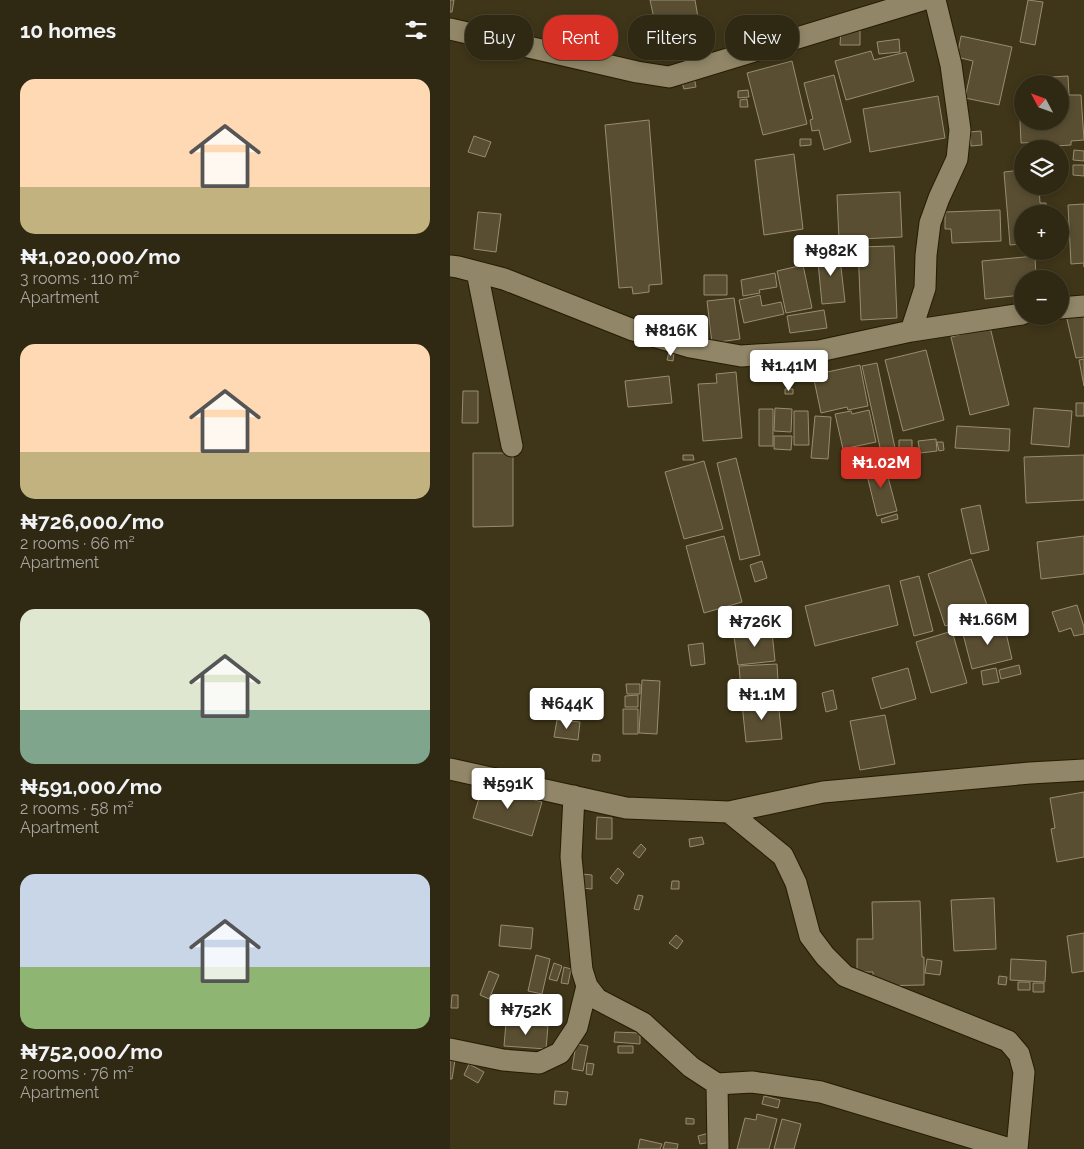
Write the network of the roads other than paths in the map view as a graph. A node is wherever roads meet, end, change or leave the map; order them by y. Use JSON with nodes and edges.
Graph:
{"nodes":[{"id":1,"x":922,"y":0,"type":"edge"},
{"id":2,"x":935,"y":0,"type":"edge"},
{"id":3,"x":450,"y":29,"type":"edge"},
{"id":4,"x":450,"y":266,"type":"edge"},
{"id":5,"x":477,"y":272,"type":"junction"},
{"id":6,"x":1084,"y":306,"type":"edge"},
{"id":7,"x":1069,"y":307,"type":"edge"},
{"id":8,"x":1014,"y":315,"type":"edge"},
{"id":9,"x":911,"y":331,"type":"junction"},
{"id":10,"x":512,"y":446,"type":"dead end"},
{"id":11,"x":450,"y":769,"type":"edge"},
{"id":12,"x":1084,"y":770,"type":"edge"},
{"id":13,"x":574,"y":796,"type":"junction"},
{"id":14,"x":729,"y":812,"type":"junction"},
{"id":15,"x":587,"y":986,"type":"junction"},
{"id":16,"x":450,"y":1049,"type":"edge"},
{"id":17,"x":717,"y":1084,"type":"junction"},
{"id":18,"x":718,"y":1149,"type":"edge"},
{"id":19,"x":1010,"y":1149,"type":"edge"},
{"id":20,"x":1017,"y":1149,"type":"edge"}],
"edges":[{"from":1,"to":3,"type":"street"},
{"from":2,"to":9,"type":"street"},
{"from":4,"to":5,"type":"street"},
{"from":5,"to":9,"type":"street"},
{"from":5,"to":10,"type":"street"},
{"from":6,"to":7,"type":"street"},
{"from":8,"to":9,"type":"street"},
{"from":11,"to":13,"type":"street"},
{"from":12,"to":14,"type":"street"},
{"from":13,"to":14,"type":"street"},
{"from":13,"to":15,"type":"street"},
{"from":14,"to":20,"type":"street"},
{"from":15,"to":16,"type":"street"},
{"from":15,"to":17,"type":"street"},
{"from":17,"to":18,"type":"street"},
{"from":17,"to":19,"type":"street"}]}
